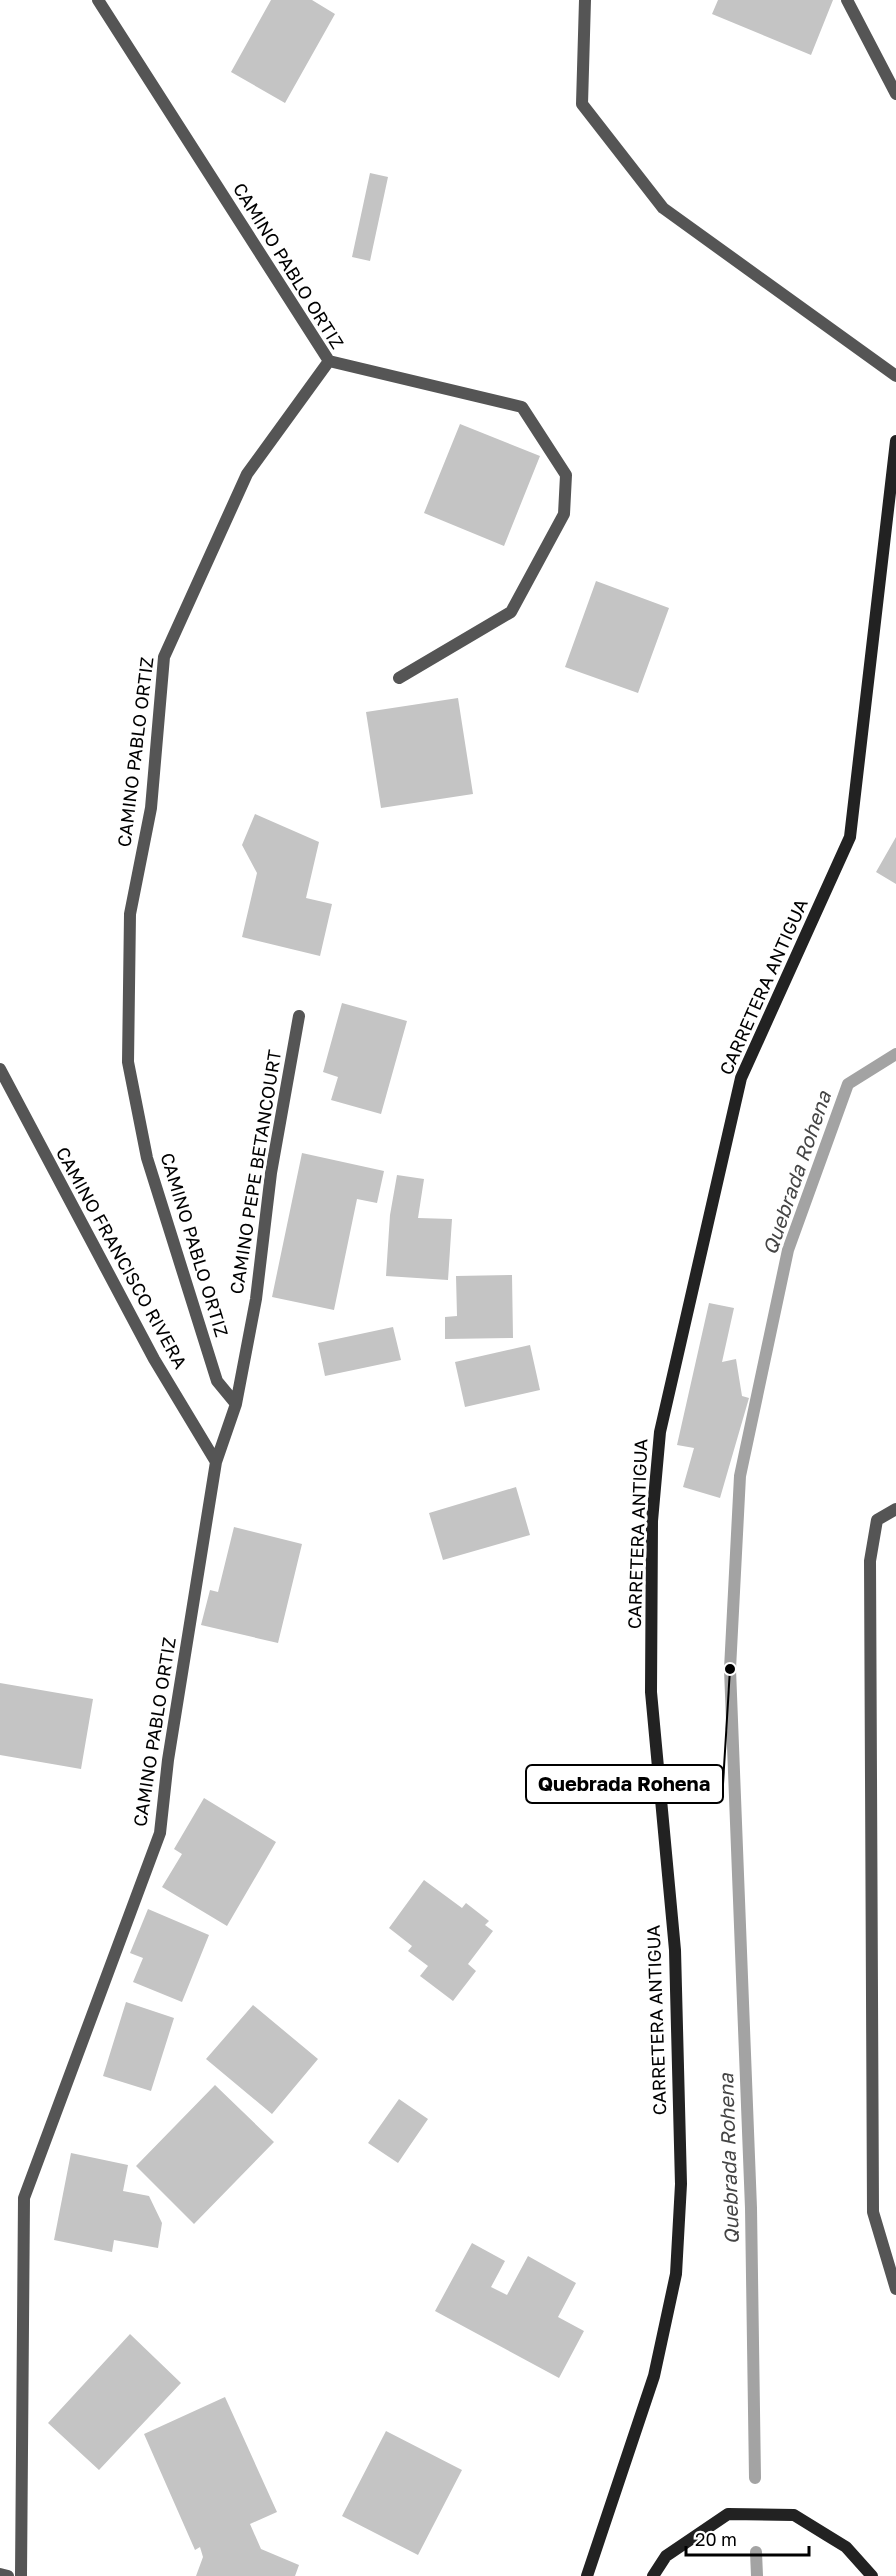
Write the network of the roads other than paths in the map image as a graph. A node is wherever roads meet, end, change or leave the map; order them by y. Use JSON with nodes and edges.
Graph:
{"nodes":[{"id":1,"x":98,"y":0,"type":"edge"},
{"id":2,"x":585,"y":0,"type":"edge"},
{"id":3,"x":847,"y":0,"type":"edge"},
{"id":4,"x":896,"y":94,"type":"edge"},
{"id":5,"x":329,"y":360,"type":"junction"},
{"id":6,"x":896,"y":376,"type":"edge"},
{"id":7,"x":896,"y":441,"type":"edge"},
{"id":8,"x":399,"y":678,"type":"dead end"},
{"id":9,"x":298,"y":1016,"type":"dead end"},
{"id":10,"x":0,"y":1069,"type":"edge"},
{"id":11,"x":236,"y":1404,"type":"junction"},
{"id":12,"x":216,"y":1462,"type":"junction"},
{"id":13,"x":896,"y":1509,"type":"edge"},
{"id":14,"x":896,"y":2289,"type":"edge"},
{"id":15,"x":0,"y":2574,"type":"edge"},
{"id":16,"x":8,"y":2576,"type":"edge"},
{"id":17,"x":21,"y":2576,"type":"edge"},
{"id":18,"x":587,"y":2576,"type":"edge"},
{"id":19,"x":653,"y":2576,"type":"edge"},
{"id":20,"x":872,"y":2576,"type":"edge"}],
"edges":[{"from":1,"to":5,"type":"street","name":"CAMINO PABLO ORTIZ"},
{"from":2,"to":6,"type":"street"},
{"from":3,"to":4,"type":"street"},
{"from":5,"to":8,"type":"street"},
{"from":5,"to":11,"type":"street","name":"CAMINO PABLO ORTIZ"},
{"from":7,"to":18,"type":"street","name":"CARRETERA ANTIGUA"},
{"from":9,"to":11,"type":"street","name":"CAMINO PEPE BETANCOURT"},
{"from":10,"to":12,"type":"street","name":"CAMINO FRANCISCO RIVERA"},
{"from":11,"to":12,"type":"street","name":"CAMINO PABLO ORTIZ"},
{"from":12,"to":17,"type":"street","name":"CAMINO PABLO ORTIZ"},
{"from":13,"to":14,"type":"street"},
{"from":15,"to":16,"type":"street"},
{"from":19,"to":20,"type":"street"}]}
